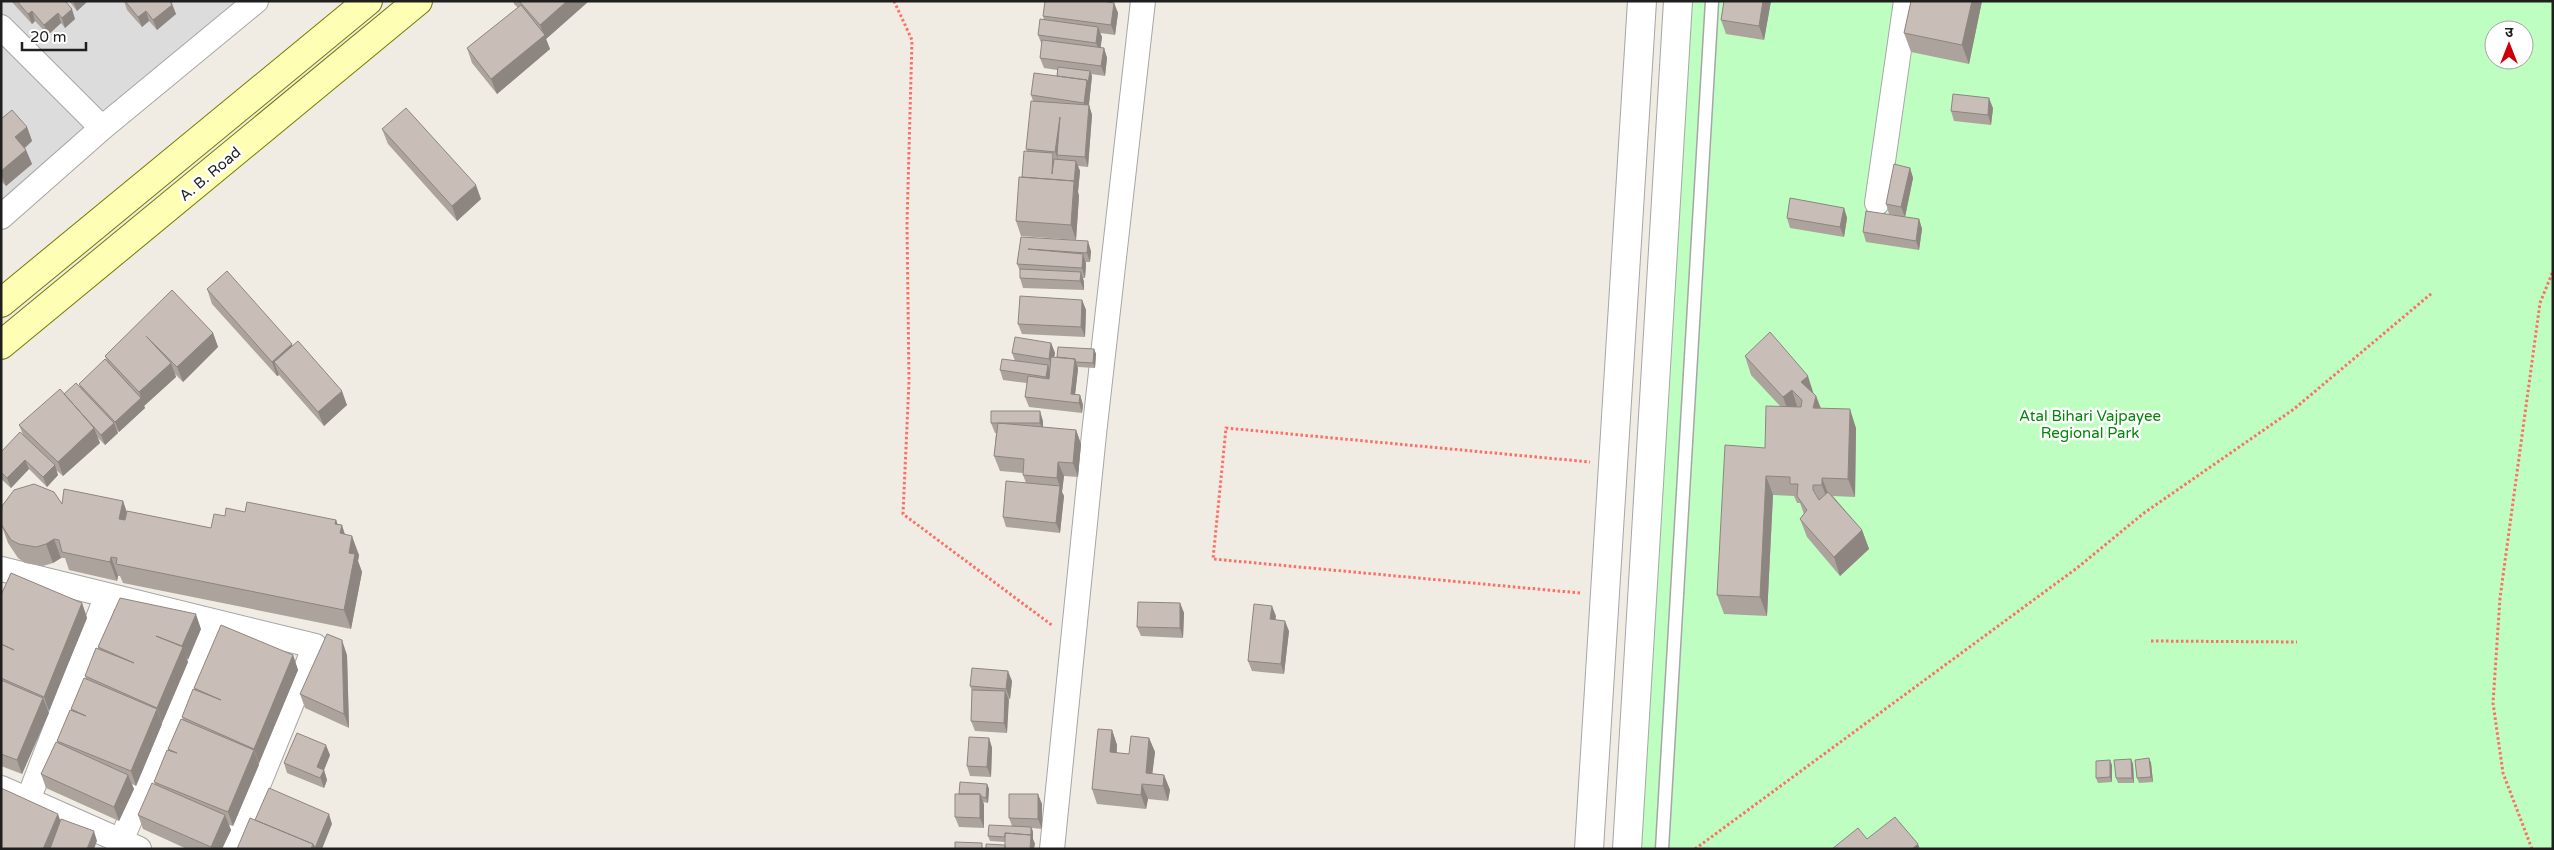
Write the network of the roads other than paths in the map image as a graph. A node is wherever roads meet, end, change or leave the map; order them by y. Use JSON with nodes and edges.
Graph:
{"nodes":[{"id":1,"x":256,"y":1,"type":"edge"},
{"id":2,"x":368,"y":1,"type":"edge"},
{"id":3,"x":418,"y":1,"type":"edge"},
{"id":4,"x":1143,"y":1,"type":"edge"},
{"id":5,"x":1642,"y":1,"type":"edge"},
{"id":6,"x":1678,"y":1,"type":"edge"},
{"id":7,"x":1712,"y":1,"type":"edge"},
{"id":8,"x":1906,"y":1,"type":"edge"},
{"id":9,"x":1,"y":27,"type":"edge"},
{"id":10,"x":102,"y":128,"type":"junction"},
{"id":11,"x":1877,"y":203,"type":"dead end"},
{"id":12,"x":1,"y":217,"type":"edge"},
{"id":13,"x":1,"y":303,"type":"edge"},
{"id":14,"x":1,"y":345,"type":"edge"},
{"id":15,"x":2,"y":570,"type":"edge"},
{"id":16,"x":108,"y":595,"type":"junction"},
{"id":17,"x":212,"y":621,"type":"junction"},
{"id":18,"x":1,"y":788,"type":"edge"},
{"id":19,"x":28,"y":800,"type":"junction"},
{"id":20,"x":130,"y":845,"type":"edge"},
{"id":21,"x":232,"y":849,"type":"edge"},
{"id":22,"x":1052,"y":849,"type":"edge"},
{"id":23,"x":1589,"y":849,"type":"edge"},
{"id":24,"x":1627,"y":849,"type":"edge"},
{"id":25,"x":1662,"y":849,"type":"edge"}],
"edges":[{"from":1,"to":10,"type":"street"},
{"from":2,"to":13,"type":"main road"},
{"from":3,"to":14,"type":"main road","name":"A. B. Road"},
{"from":4,"to":22,"type":"street"},
{"from":5,"to":23,"type":"street"},
{"from":6,"to":24,"type":"street"},
{"from":7,"to":25,"type":"lane"},
{"from":8,"to":11,"type":"street"},
{"from":9,"to":10,"type":"street"},
{"from":10,"to":12,"type":"street"},
{"from":15,"to":16,"type":"street"},
{"from":16,"to":17,"type":"street"},
{"from":16,"to":19,"type":"street"},
{"from":17,"to":20,"type":"street"},
{"from":17,"to":21,"type":"street"},
{"from":18,"to":19,"type":"street"},
{"from":19,"to":20,"type":"street"}]}
